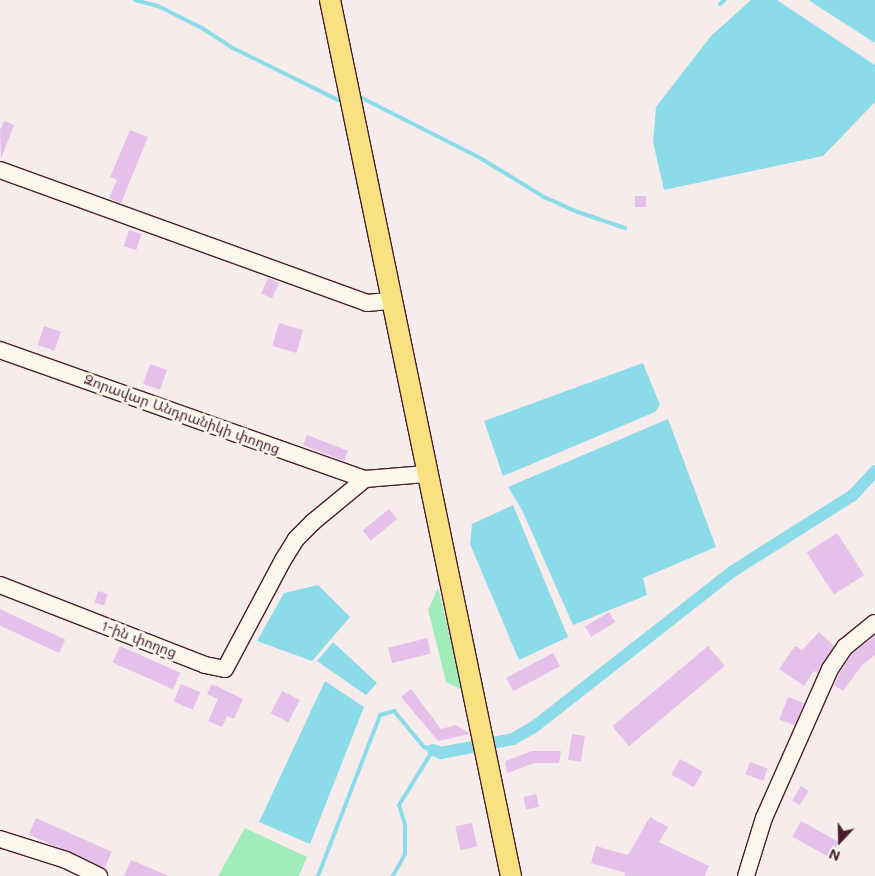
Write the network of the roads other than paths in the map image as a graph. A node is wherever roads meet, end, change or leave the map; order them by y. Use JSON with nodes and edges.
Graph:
{"nodes":[{"id":1,"x":330,"y":0,"type":"edge"},
{"id":2,"x":0,"y":170,"type":"edge"},
{"id":3,"x":392,"y":301,"type":"junction"},
{"id":4,"x":0,"y":350,"type":"edge"},
{"id":5,"x":426,"y":474,"type":"junction"},
{"id":6,"x":365,"y":479,"type":"junction"},
{"id":7,"x":0,"y":585,"type":"edge"},
{"id":8,"x":875,"y":623,"type":"edge"},
{"id":9,"x":0,"y":839,"type":"edge"},
{"id":10,"x":99,"y":876,"type":"edge"},
{"id":11,"x":511,"y":876,"type":"edge"},
{"id":12,"x":746,"y":876,"type":"edge"}],
"edges":[{"from":1,"to":3,"type":"main road"},
{"from":2,"to":3,"type":"street"},
{"from":3,"to":5,"type":"main road"},
{"from":4,"to":6,"type":"street","name":"Զորավար Անդրանիկի փողոց"},
{"from":5,"to":6,"type":"street"},
{"from":5,"to":11,"type":"main road"},
{"from":6,"to":7,"type":"street","name":"1-ին փողոց"},
{"from":8,"to":12,"type":"street"},
{"from":9,"to":10,"type":"street"}]}
